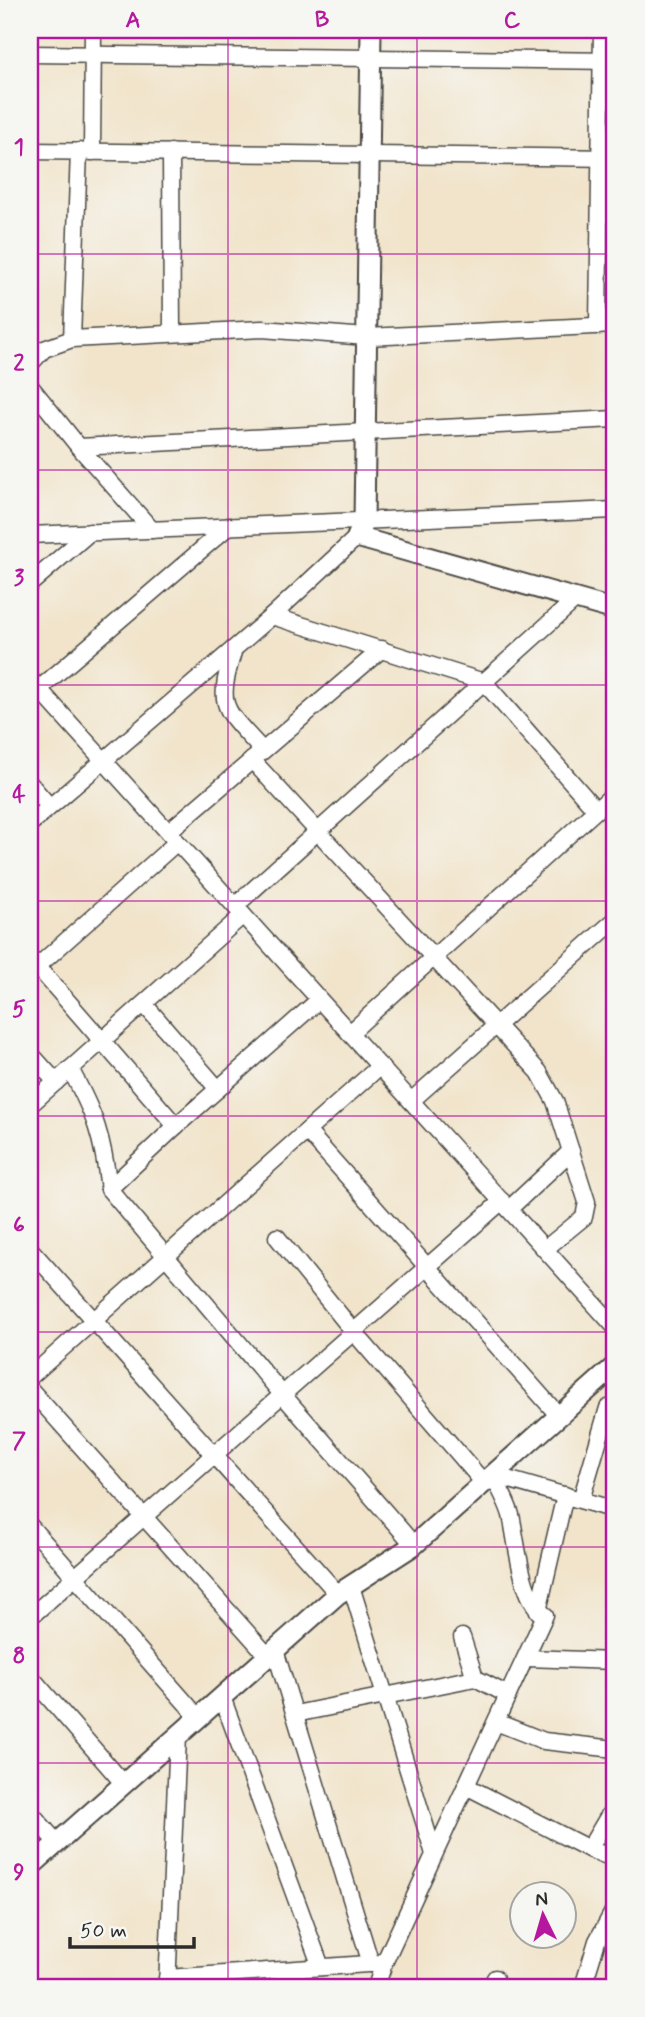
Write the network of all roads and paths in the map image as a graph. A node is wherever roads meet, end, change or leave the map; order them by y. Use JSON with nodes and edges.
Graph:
{"nodes":[{"id":1,"x":93,"y":30,"type":"edge"},
{"id":2,"x":372,"y":30,"type":"edge"},
{"id":3,"x":602,"y":30,"type":"edge"},
{"id":4,"x":30,"y":54,"type":"edge"},
{"id":5,"x":93,"y":55,"type":"junction"},
{"id":6,"x":371,"y":58,"type":"junction"},
{"id":7,"x":609,"y":61,"type":"edge"},
{"id":8,"x":30,"y":151,"type":"edge"},
{"id":9,"x":85,"y":152,"type":"junction"},
{"id":10,"x":171,"y":152,"type":"junction"},
{"id":11,"x":370,"y":155,"type":"junction"},
{"id":12,"x":608,"y":158,"type":"edge"},
{"id":13,"x":615,"y":325,"type":"edge"},
{"id":14,"x":598,"y":326,"type":"junction"},
{"id":15,"x":172,"y":333,"type":"junction"},
{"id":16,"x":367,"y":337,"type":"junction"},
{"id":17,"x":72,"y":339,"type":"junction"},
{"id":18,"x":30,"y":364,"type":"edge"},
{"id":19,"x":30,"y":386,"type":"edge"},
{"id":20,"x":615,"y":419,"type":"edge"},
{"id":21,"x":365,"y":432,"type":"junction"},
{"id":22,"x":79,"y":447,"type":"junction"},
{"id":23,"x":615,"y":510,"type":"edge"},
{"id":24,"x":229,"y":526,"type":"junction"},
{"id":25,"x":360,"y":529,"type":"junction"},
{"id":26,"x":152,"y":530,"type":"junction"},
{"id":27,"x":90,"y":533,"type":"junction"},
{"id":28,"x":30,"y":535,"type":"edge"},
{"id":29,"x":30,"y":584,"type":"edge"},
{"id":30,"x":576,"y":599,"type":"junction"},
{"id":31,"x":615,"y":610,"type":"edge"},
{"id":32,"x":272,"y":616,"type":"junction"},
{"id":33,"x":234,"y":649,"type":"junction"},
{"id":34,"x":382,"y":649,"type":"junction"},
{"id":35,"x":484,"y":682,"type":"junction"},
{"id":36,"x":34,"y":684,"type":"edge"},
{"id":37,"x":257,"y":755,"type":"junction"},
{"id":38,"x":104,"y":761,"type":"junction"},
{"id":39,"x":30,"y":785,"type":"edge"},
{"id":40,"x":615,"y":793,"type":"edge"},
{"id":41,"x":49,"y":806,"type":"junction"},
{"id":42,"x":596,"y":810,"type":"junction"},
{"id":43,"x":30,"y":824,"type":"edge"},
{"id":44,"x":318,"y":832,"type":"junction"},
{"id":45,"x":173,"y":837,"type":"junction"},
{"id":46,"x":239,"y":911,"type":"junction"},
{"id":47,"x":615,"y":920,"type":"edge"},
{"id":48,"x":433,"y":958,"type":"junction"},
{"id":49,"x":32,"y":966,"type":"edge"},
{"id":50,"x":319,"y":1000,"type":"junction"},
{"id":51,"x":144,"y":1004,"type":"junction"},
{"id":52,"x":496,"y":1026,"type":"junction"},
{"id":53,"x":350,"y":1033,"type":"junction"},
{"id":54,"x":102,"y":1041,"type":"junction"},
{"id":55,"x":30,"y":1053,"type":"edge"},
{"id":56,"x":380,"y":1066,"type":"junction"},
{"id":57,"x":71,"y":1069,"type":"junction"},
{"id":58,"x":55,"y":1082,"type":"junction"},
{"id":59,"x":218,"y":1089,"type":"junction"},
{"id":60,"x":411,"y":1101,"type":"junction"},
{"id":61,"x":30,"y":1105,"type":"edge"},
{"id":62,"x":176,"y":1126,"type":"junction"},
{"id":63,"x":307,"y":1131,"type":"junction"},
{"id":64,"x":571,"y":1152,"type":"junction"},
{"id":65,"x":109,"y":1189,"type":"junction"},
{"id":66,"x":505,"y":1205,"type":"junction"},
{"id":67,"x":277,"y":1237,"type":"dead end"},
{"id":68,"x":30,"y":1249,"type":"edge"},
{"id":69,"x":545,"y":1249,"type":"junction"},
{"id":70,"x":165,"y":1256,"type":"junction"},
{"id":71,"x":427,"y":1267,"type":"junction"},
{"id":72,"x":93,"y":1320,"type":"junction"},
{"id":73,"x":615,"y":1327,"type":"edge"},
{"id":74,"x":353,"y":1331,"type":"junction"},
{"id":75,"x":615,"y":1366,"type":"edge"},
{"id":76,"x":30,"y":1377,"type":"edge"},
{"id":77,"x":30,"y":1389,"type":"edge"},
{"id":78,"x":282,"y":1394,"type":"junction"},
{"id":79,"x":578,"y":1400,"type":"junction"},
{"id":80,"x":612,"y":1409,"type":"edge"},
{"id":81,"x":559,"y":1416,"type":"junction"},
{"id":82,"x":214,"y":1455,"type":"junction"},
{"id":83,"x":489,"y":1479,"type":"junction"},
{"id":84,"x":573,"y":1497,"type":"junction"},
{"id":85,"x":615,"y":1510,"type":"edge"},
{"id":86,"x":144,"y":1516,"type":"junction"},
{"id":87,"x":30,"y":1526,"type":"edge"},
{"id":88,"x":414,"y":1545,"type":"junction"},
{"id":89,"x":75,"y":1577,"type":"junction"},
{"id":90,"x":344,"y":1590,"type":"junction"},
{"id":91,"x":538,"y":1611,"type":"junction"},
{"id":92,"x":30,"y":1617,"type":"edge"},
{"id":93,"x":462,"y":1637,"type":"dead end"},
{"id":94,"x":272,"y":1653,"type":"junction"},
{"id":95,"x":526,"y":1658,"type":"junction"},
{"id":96,"x":615,"y":1661,"type":"edge"},
{"id":97,"x":30,"y":1676,"type":"edge"},
{"id":98,"x":475,"y":1678,"type":"junction"},
{"id":99,"x":508,"y":1695,"type":"junction"},
{"id":100,"x":385,"y":1696,"type":"junction"},
{"id":101,"x":222,"y":1697,"type":"junction"},
{"id":102,"x":295,"y":1714,"type":"junction"},
{"id":103,"x":198,"y":1717,"type":"junction"},
{"id":104,"x":496,"y":1722,"type":"junction"},
{"id":105,"x":178,"y":1736,"type":"junction"},
{"id":106,"x":615,"y":1749,"type":"edge"},
{"id":107,"x":124,"y":1784,"type":"junction"},
{"id":108,"x":466,"y":1786,"type":"junction"},
{"id":109,"x":615,"y":1805,"type":"edge"},
{"id":110,"x":30,"y":1812,"type":"edge"},
{"id":111,"x":57,"y":1843,"type":"junction"},
{"id":112,"x":589,"y":1849,"type":"junction"},
{"id":113,"x":435,"y":1854,"type":"junction"},
{"id":114,"x":615,"y":1859,"type":"edge"},
{"id":115,"x":30,"y":1867,"type":"edge"},
{"id":116,"x":615,"y":1909,"type":"edge"},
{"id":117,"x":378,"y":1963,"type":"junction"},
{"id":118,"x":321,"y":1967,"type":"junction"},
{"id":119,"x":167,"y":1983,"type":"edge"},
{"id":120,"x":376,"y":1987,"type":"edge"},
{"id":121,"x":583,"y":1987,"type":"edge"}],
"edges":[{"from":1,"to":5,"type":"street"},
{"from":2,"to":6,"type":"street"},
{"from":3,"to":7,"type":"street"},
{"from":4,"to":5,"type":"street"},
{"from":5,"to":6,"type":"street"},
{"from":5,"to":9,"type":"street"},
{"from":6,"to":7,"type":"street"},
{"from":6,"to":11,"type":"street"},
{"from":7,"to":12,"type":"street"},
{"from":8,"to":9,"type":"street"},
{"from":9,"to":10,"type":"street"},
{"from":9,"to":17,"type":"street"},
{"from":10,"to":11,"type":"street"},
{"from":10,"to":15,"type":"street"},
{"from":11,"to":12,"type":"street"},
{"from":11,"to":16,"type":"street"},
{"from":12,"to":14,"type":"street"},
{"from":13,"to":14,"type":"street"},
{"from":14,"to":16,"type":"street"},
{"from":15,"to":16,"type":"street"},
{"from":15,"to":17,"type":"street"},
{"from":16,"to":21,"type":"street"},
{"from":17,"to":18,"type":"street"},
{"from":19,"to":22,"type":"street"},
{"from":20,"to":21,"type":"street"},
{"from":21,"to":22,"type":"street"},
{"from":21,"to":25,"type":"street"},
{"from":22,"to":26,"type":"street"},
{"from":23,"to":25,"type":"street"},
{"from":24,"to":25,"type":"street"},
{"from":24,"to":26,"type":"street"},
{"from":24,"to":36,"type":"street"},
{"from":25,"to":30,"type":"street"},
{"from":25,"to":32,"type":"street"},
{"from":26,"to":27,"type":"street"},
{"from":27,"to":28,"type":"street"},
{"from":27,"to":29,"type":"street"},
{"from":30,"to":31,"type":"street"},
{"from":30,"to":35,"type":"street"},
{"from":32,"to":33,"type":"street"},
{"from":32,"to":34,"type":"street"},
{"from":33,"to":37,"type":"street"},
{"from":33,"to":38,"type":"street"},
{"from":34,"to":35,"type":"street"},
{"from":34,"to":37,"type":"street"},
{"from":35,"to":42,"type":"street"},
{"from":35,"to":44,"type":"street"},
{"from":36,"to":38,"type":"street"},
{"from":37,"to":44,"type":"street"},
{"from":37,"to":45,"type":"street"},
{"from":38,"to":41,"type":"street"},
{"from":38,"to":45,"type":"street"},
{"from":39,"to":41,"type":"street"},
{"from":40,"to":42,"type":"street"},
{"from":41,"to":43,"type":"street"},
{"from":42,"to":48,"type":"street"},
{"from":44,"to":46,"type":"street"},
{"from":44,"to":48,"type":"street"},
{"from":45,"to":46,"type":"street"},
{"from":45,"to":49,"type":"street"},
{"from":46,"to":50,"type":"street"},
{"from":46,"to":51,"type":"street"},
{"from":47,"to":52,"type":"street"},
{"from":48,"to":52,"type":"street"},
{"from":48,"to":53,"type":"street"},
{"from":49,"to":54,"type":"street"},
{"from":50,"to":53,"type":"street"},
{"from":50,"to":59,"type":"street"},
{"from":51,"to":54,"type":"street"},
{"from":51,"to":59,"type":"street"},
{"from":52,"to":60,"type":"street"},
{"from":52,"to":64,"type":"street"},
{"from":53,"to":56,"type":"street"},
{"from":54,"to":57,"type":"street"},
{"from":54,"to":62,"type":"street"},
{"from":55,"to":58,"type":"street"},
{"from":56,"to":60,"type":"street"},
{"from":56,"to":63,"type":"street"},
{"from":57,"to":58,"type":"street"},
{"from":57,"to":65,"type":"street"},
{"from":58,"to":61,"type":"street"},
{"from":59,"to":62,"type":"street"},
{"from":60,"to":66,"type":"street"},
{"from":62,"to":65,"type":"street"},
{"from":63,"to":70,"type":"street"},
{"from":63,"to":71,"type":"street"},
{"from":64,"to":66,"type":"street"},
{"from":64,"to":69,"type":"street"},
{"from":65,"to":70,"type":"street"},
{"from":66,"to":69,"type":"street"},
{"from":66,"to":71,"type":"street"},
{"from":67,"to":74,"type":"street"},
{"from":68,"to":72,"type":"street"},
{"from":69,"to":73,"type":"street"},
{"from":70,"to":72,"type":"street"},
{"from":70,"to":78,"type":"street"},
{"from":71,"to":74,"type":"street"},
{"from":71,"to":81,"type":"street"},
{"from":72,"to":76,"type":"street"},
{"from":72,"to":82,"type":"street"},
{"from":74,"to":78,"type":"street"},
{"from":74,"to":83,"type":"street"},
{"from":75,"to":79,"type":"street"},
{"from":77,"to":86,"type":"street"},
{"from":78,"to":82,"type":"street"},
{"from":78,"to":88,"type":"street"},
{"from":79,"to":80,"type":"street"},
{"from":79,"to":81,"type":"street"},
{"from":80,"to":84,"type":"street"},
{"from":81,"to":83,"type":"street"},
{"from":82,"to":86,"type":"street"},
{"from":82,"to":90,"type":"street"},
{"from":83,"to":84,"type":"street"},
{"from":83,"to":88,"type":"street"},
{"from":83,"to":91,"type":"street"},
{"from":84,"to":85,"type":"street"},
{"from":84,"to":91,"type":"street"},
{"from":86,"to":89,"type":"street"},
{"from":86,"to":94,"type":"street"},
{"from":87,"to":89,"type":"street"},
{"from":88,"to":90,"type":"street"},
{"from":89,"to":92,"type":"street"},
{"from":89,"to":103,"type":"street"},
{"from":90,"to":94,"type":"street"},
{"from":90,"to":100,"type":"street"},
{"from":91,"to":95,"type":"street"},
{"from":93,"to":98,"type":"street"},
{"from":94,"to":101,"type":"street"},
{"from":94,"to":102,"type":"street"},
{"from":95,"to":96,"type":"street"},
{"from":95,"to":99,"type":"street"},
{"from":97,"to":107,"type":"street"},
{"from":98,"to":99,"type":"street"},
{"from":98,"to":100,"type":"street"},
{"from":99,"to":104,"type":"street"},
{"from":100,"to":102,"type":"street"},
{"from":100,"to":113,"type":"street"},
{"from":101,"to":103,"type":"street"},
{"from":101,"to":118,"type":"street"},
{"from":102,"to":117,"type":"street"},
{"from":103,"to":105,"type":"street"},
{"from":104,"to":106,"type":"street"},
{"from":104,"to":108,"type":"street"},
{"from":105,"to":107,"type":"street"},
{"from":105,"to":119,"type":"street"},
{"from":107,"to":111,"type":"street"},
{"from":108,"to":112,"type":"street"},
{"from":108,"to":113,"type":"street"},
{"from":109,"to":112,"type":"street"},
{"from":110,"to":111,"type":"street"},
{"from":111,"to":115,"type":"street"},
{"from":112,"to":114,"type":"street"},
{"from":113,"to":117,"type":"street"},
{"from":116,"to":121,"type":"street"},
{"from":117,"to":118,"type":"street"},
{"from":117,"to":120,"type":"street"},
{"from":118,"to":119,"type":"street"}]}
